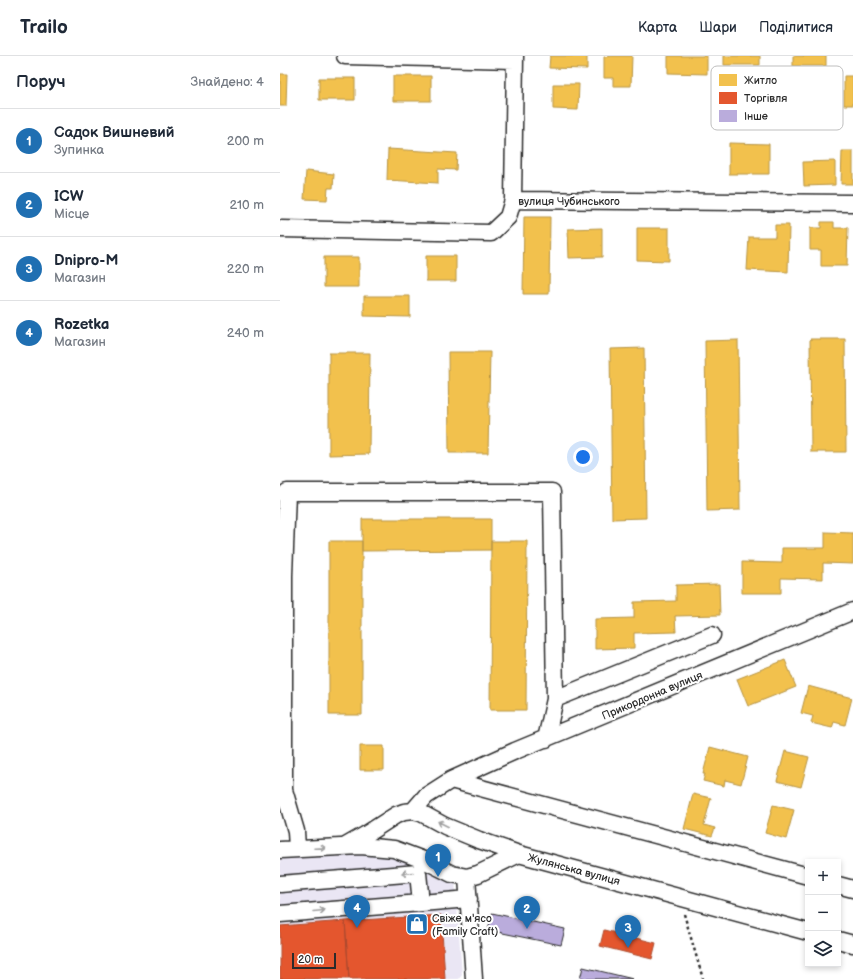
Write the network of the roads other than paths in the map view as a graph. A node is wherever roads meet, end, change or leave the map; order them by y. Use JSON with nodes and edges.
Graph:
{"nodes":[{"id":1,"x":345,"y":56,"type":"edge"},
{"id":2,"x":515,"y":58,"type":"edge"},
{"id":3,"x":513,"y":200,"type":"junction"},
{"id":4,"x":853,"y":203,"type":"edge"},
{"id":5,"x":280,"y":229,"type":"edge"},
{"id":6,"x":282,"y":576,"type":"edge"},
{"id":7,"x":853,"y":610,"type":"edge"},
{"id":8,"x":712,"y":635,"type":"dead end"},
{"id":9,"x":555,"y":699,"type":"junction"},
{"id":10,"x":546,"y":739,"type":"junction"},
{"id":11,"x":451,"y":780,"type":"junction"},
{"id":12,"x":413,"y":811,"type":"junction"},
{"id":13,"x":285,"y":812,"type":"edge"},
{"id":14,"x":388,"y":820,"type":"junction"},
{"id":15,"x":479,"y":840,"type":"junction"},
{"id":16,"x":344,"y":847,"type":"junction"},
{"id":17,"x":297,"y":849,"type":"junction"},
{"id":18,"x":394,"y":849,"type":"junction"},
{"id":19,"x":280,"y":850,"type":"edge"},
{"id":20,"x":519,"y":854,"type":"junction"},
{"id":21,"x":472,"y":875,"type":"junction"},
{"id":22,"x":805,"y":875,"type":"edge"},
{"id":23,"x":280,"y":884,"type":"edge"},
{"id":24,"x":841,"y":885,"type":"edge"},
{"id":25,"x":853,"y":889,"type":"edge"},
{"id":26,"x":469,"y":899,"type":"junction"},
{"id":27,"x":421,"y":903,"type":"junction"},
{"id":28,"x":280,"y":914,"type":"edge"},
{"id":29,"x":805,"y":931,"type":"edge"},
{"id":30,"x":841,"y":941,"type":"edge"},
{"id":31,"x":853,"y":944,"type":"edge"},
{"id":32,"x":474,"y":979,"type":"edge"}],
"edges":[{"from":1,"to":2,"type":"street"},
{"from":2,"to":3,"type":"street"},
{"from":3,"to":4,"type":"street","name":"вулиця Чубинського"},
{"from":3,"to":5,"type":"street","name":"вулиця Чубинського"},
{"from":6,"to":9,"type":"street"},
{"from":6,"to":13,"type":"street"},
{"from":7,"to":10,"type":"street","name":"Прикордонна вулиця"},
{"from":8,"to":9,"type":"street"},
{"from":9,"to":10,"type":"street"},
{"from":10,"to":11,"type":"street","name":"Прикордонна вулиця"},
{"from":11,"to":12,"type":"street","name":"Прикордонна вулиця"},
{"from":11,"to":22,"type":"street"},
{"from":12,"to":14,"type":"street"},
{"from":15,"to":12,"type":"street","one_way":true},
{"from":13,"to":17,"type":"street"},
{"from":14,"to":16,"type":"street"},
{"from":14,"to":18,"type":"street"},
{"from":15,"to":20,"type":"street"},
{"from":15,"to":21,"type":"street"},
{"from":17,"to":16,"type":"street","one_way":true},
{"from":16,"to":18,"type":"street"},
{"from":17,"to":19,"type":"street"},
{"from":18,"to":21,"type":"street"},
{"from":20,"to":21,"type":"street","name":"Жулянська вулиця"},
{"from":20,"to":29,"type":"street","name":"Жулянська вулиця"},
{"from":21,"to":26,"type":"street"},
{"from":27,"to":23,"type":"street","one_way":true},
{"from":24,"to":25,"type":"street"},
{"from":26,"to":27,"type":"street"},
{"from":26,"to":32,"type":"street"},
{"from":28,"to":27,"type":"street","one_way":true},
{"from":30,"to":31,"type":"street"}]}
